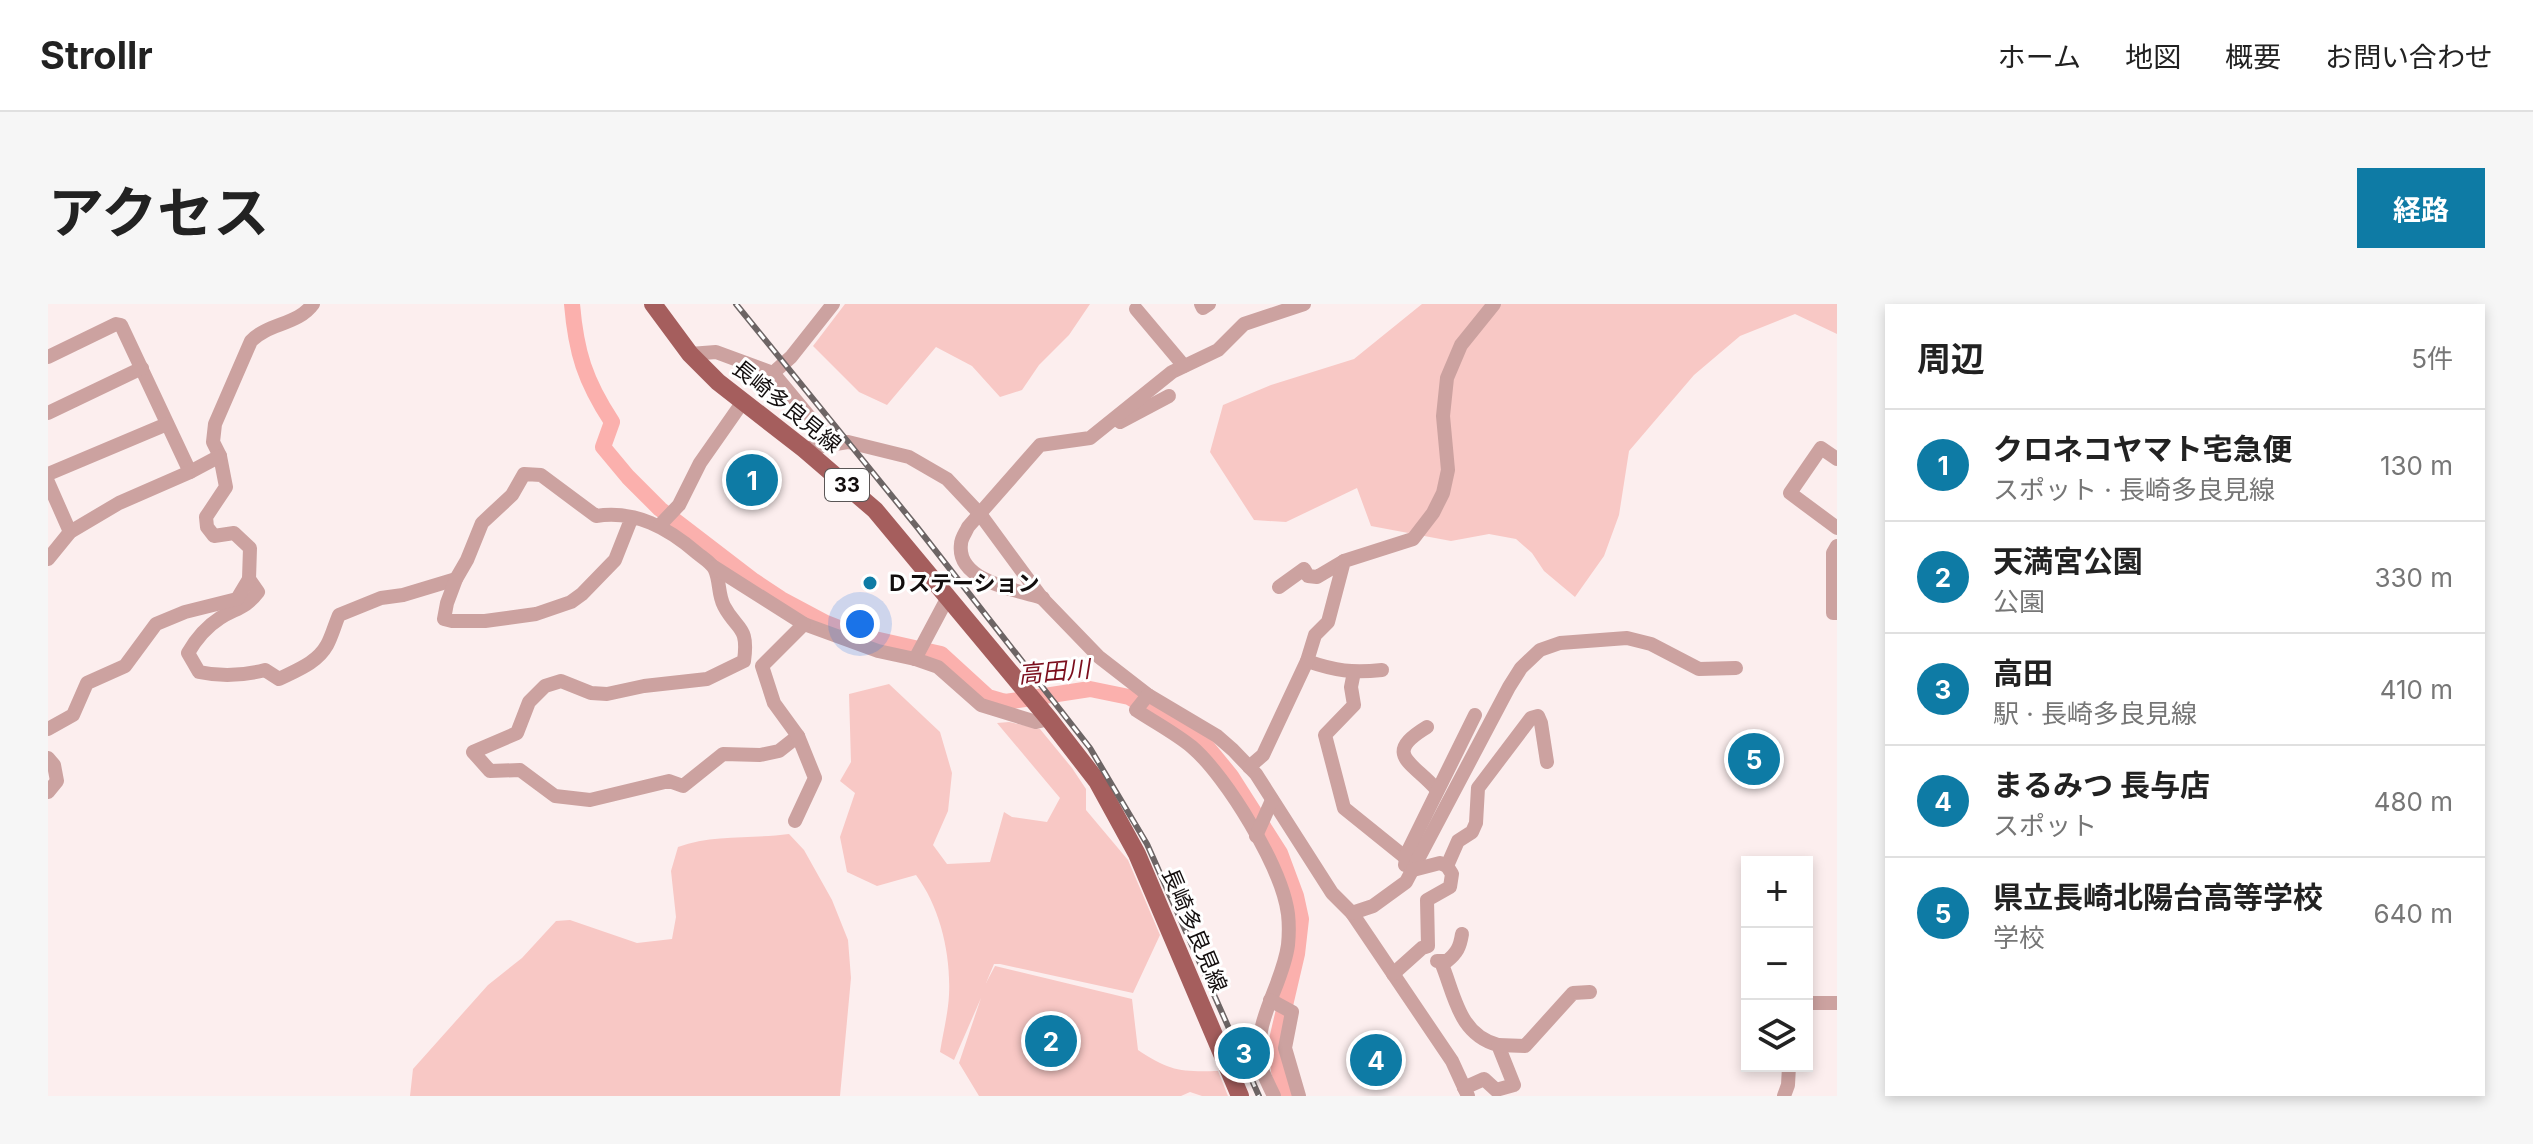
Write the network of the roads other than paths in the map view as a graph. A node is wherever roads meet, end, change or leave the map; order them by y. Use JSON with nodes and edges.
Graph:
{"nodes":[{"id":1,"x":313,"y":304,"type":"edge"},
{"id":2,"x":653,"y":304,"type":"edge"},
{"id":3,"x":833,"y":304,"type":"edge"},
{"id":4,"x":1201,"y":304,"type":"edge"},
{"id":5,"x":1209,"y":304,"type":"edge"},
{"id":6,"x":1304,"y":304,"type":"edge"},
{"id":7,"x":1494,"y":304,"type":"edge"},
{"id":8,"x":1136,"y":309,"type":"dead end"},
{"id":9,"x":690,"y":354,"type":"junction"},
{"id":10,"x":48,"y":357,"type":"edge"},
{"id":11,"x":1184,"y":366,"type":"junction"},
{"id":12,"x":142,"y":368,"type":"junction"},
{"id":13,"x":773,"y":373,"type":"junction"},
{"id":14,"x":1169,"y":396,"type":"dead end"},
{"id":15,"x":742,"y":403,"type":"junction"},
{"id":16,"x":48,"y":413,"type":"edge"},
{"id":17,"x":1112,"y":421,"type":"junction"},
{"id":18,"x":167,"y":424,"type":"junction"},
{"id":19,"x":832,"y":444,"type":"junction"},
{"id":20,"x":804,"y":449,"type":"junction"},
{"id":21,"x":220,"y":456,"type":"junction"},
{"id":22,"x":1837,"y":459,"type":"edge"},
{"id":23,"x":190,"y":472,"type":"junction"},
{"id":24,"x":48,"y":474,"type":"edge"},
{"id":25,"x":48,"y":482,"type":"edge"},
{"id":26,"x":980,"y":514,"type":"junction"},
{"id":27,"x":632,"y":517,"type":"junction"},
{"id":28,"x":662,"y":523,"type":"junction"},
{"id":29,"x":1837,"y":528,"type":"edge"},
{"id":30,"x":70,"y":532,"type":"junction"},
{"id":31,"x":1837,"y":546,"type":"edge"},
{"id":32,"x":48,"y":559,"type":"edge"},
{"id":33,"x":1344,"y":561,"type":"junction"},
{"id":34,"x":714,"y":567,"type":"junction"},
{"id":35,"x":249,"y":579,"type":"junction"},
{"id":36,"x":456,"y":579,"type":"junction"},
{"id":37,"x":1279,"y":587,"type":"dead end"},
{"id":38,"x":948,"y":597,"type":"junction"},
{"id":39,"x":1043,"y":598,"type":"junction"},
{"id":40,"x":1837,"y":613,"type":"edge"},
{"id":41,"x":804,"y":624,"type":"junction"},
{"id":42,"x":915,"y":659,"type":"junction"},
{"id":43,"x":1307,"y":661,"type":"junction"},
{"id":44,"x":1736,"y":668,"type":"dead end"},
{"id":45,"x":1382,"y":670,"type":"dead end"},
{"id":46,"x":1354,"y":672,"type":"junction"},
{"id":47,"x":1143,"y":701,"type":"junction"},
{"id":48,"x":1045,"y":714,"type":"junction"},
{"id":49,"x":1475,"y":715,"type":"dead end"},
{"id":50,"x":1427,"y":727,"type":"dead end"},
{"id":51,"x":48,"y":729,"type":"edge"},
{"id":52,"x":798,"y":736,"type":"junction"},
{"id":53,"x":48,"y":758,"type":"edge"},
{"id":54,"x":1547,"y":762,"type":"dead end"},
{"id":55,"x":1249,"y":767,"type":"junction"},
{"id":56,"x":1437,"y":790,"type":"junction"},
{"id":57,"x":48,"y":792,"type":"edge"},
{"id":58,"x":1272,"y":800,"type":"junction"},
{"id":59,"x":795,"y":821,"type":"dead end"},
{"id":60,"x":1256,"y":836,"type":"junction"},
{"id":61,"x":1447,"y":866,"type":"junction"},
{"id":62,"x":1410,"y":868,"type":"junction"},
{"id":63,"x":1352,"y":913,"type":"junction"},
{"id":64,"x":1462,"y":934,"type":"dead end"},
{"id":65,"x":1428,"y":946,"type":"junction"},
{"id":66,"x":1441,"y":962,"type":"junction"},
{"id":67,"x":1393,"y":974,"type":"junction"},
{"id":68,"x":1590,"y":992,"type":"dead end"},
{"id":69,"x":1270,"y":1000,"type":"junction"},
{"id":70,"x":1813,"y":1003,"type":"edge"},
{"id":71,"x":1837,"y":1003,"type":"edge"},
{"id":72,"x":1498,"y":1045,"type":"junction"},
{"id":73,"x":1789,"y":1072,"type":"edge"},
{"id":74,"x":1466,"y":1092,"type":"edge"},
{"id":75,"x":1502,"y":1093,"type":"edge"},
{"id":76,"x":1240,"y":1096,"type":"edge"},
{"id":77,"x":1274,"y":1096,"type":"edge"},
{"id":78,"x":1299,"y":1096,"type":"edge"},
{"id":79,"x":1784,"y":1096,"type":"edge"}],
"edges":[{"from":1,"to":21,"type":"street"},
{"from":2,"to":9,"type":"main road","name":"長崎多良見線","number":"33"},
{"from":3,"to":13,"type":"street"},
{"from":4,"to":5,"type":"street"},
{"from":6,"to":11,"type":"street"},
{"from":7,"to":33,"type":"street"},
{"from":8,"to":11,"type":"street"},
{"from":9,"to":13,"type":"street"},
{"from":9,"to":15,"type":"main road","name":"長崎多良見線","number":"33"},
{"from":10,"to":12,"type":"street"},
{"from":11,"to":17,"type":"street"},
{"from":12,"to":16,"type":"street"},
{"from":12,"to":18,"type":"street"},
{"from":13,"to":19,"type":"street"},
{"from":14,"to":17,"type":"street"},
{"from":15,"to":20,"type":"main road","name":"長崎多良見線","number":"33"},
{"from":15,"to":28,"type":"street"},
{"from":17,"to":26,"type":"street"},
{"from":18,"to":23,"type":"street"},
{"from":18,"to":24,"type":"street"},
{"from":19,"to":20,"type":"street"},
{"from":19,"to":26,"type":"street"},
{"from":20,"to":38,"type":"main road","name":"長崎多良見線","number":"33"},
{"from":21,"to":23,"type":"street"},
{"from":21,"to":35,"type":"street"},
{"from":22,"to":29,"type":"street"},
{"from":23,"to":30,"type":"street"},
{"from":25,"to":30,"type":"street"},
{"from":26,"to":39,"type":"street"},
{"from":26,"to":39,"type":"street"},
{"from":27,"to":28,"type":"street"},
{"from":27,"to":36,"type":"street"},
{"from":27,"to":36,"type":"street"},
{"from":28,"to":34,"type":"street"},
{"from":30,"to":32,"type":"street"},
{"from":31,"to":40,"type":"street"},
{"from":33,"to":37,"type":"street"},
{"from":33,"to":43,"type":"street"},
{"from":34,"to":41,"type":"street"},
{"from":34,"to":52,"type":"street"},
{"from":35,"to":36,"type":"street"},
{"from":35,"to":51,"type":"street"},
{"from":38,"to":42,"type":"street"},
{"from":38,"to":48,"type":"main road","name":"長崎多良見線","number":"33"},
{"from":39,"to":47,"type":"street"},
{"from":41,"to":42,"type":"street"},
{"from":41,"to":52,"type":"street"},
{"from":42,"to":48,"type":"street"},
{"from":43,"to":46,"type":"street"},
{"from":43,"to":55,"type":"street"},
{"from":44,"to":62,"type":"street"},
{"from":45,"to":46,"type":"street"},
{"from":46,"to":62,"type":"street"},
{"from":47,"to":55,"type":"street"},
{"from":47,"to":60,"type":"street"},
{"from":48,"to":76,"type":"main road","name":"長崎多良見線","number":"33"},
{"from":49,"to":56,"type":"street"},
{"from":50,"to":56,"type":"street"},
{"from":52,"to":59,"type":"street"},
{"from":53,"to":57,"type":"street"},
{"from":54,"to":61,"type":"street"},
{"from":55,"to":58,"type":"street"},
{"from":56,"to":62,"type":"street"},
{"from":58,"to":60,"type":"street"},
{"from":58,"to":63,"type":"street"},
{"from":60,"to":69,"type":"street"},
{"from":61,"to":62,"type":"street"},
{"from":61,"to":65,"type":"street"},
{"from":62,"to":63,"type":"street"},
{"from":63,"to":67,"type":"street"},
{"from":64,"to":66,"type":"street"},
{"from":65,"to":66,"type":"street"},
{"from":65,"to":67,"type":"street"},
{"from":66,"to":72,"type":"street"},
{"from":67,"to":74,"type":"street"},
{"from":68,"to":72,"type":"street"},
{"from":69,"to":77,"type":"street"},
{"from":69,"to":78,"type":"street"},
{"from":70,"to":71,"type":"street"},
{"from":72,"to":75,"type":"street"},
{"from":73,"to":79,"type":"street"},
{"from":74,"to":75,"type":"street"}]}
